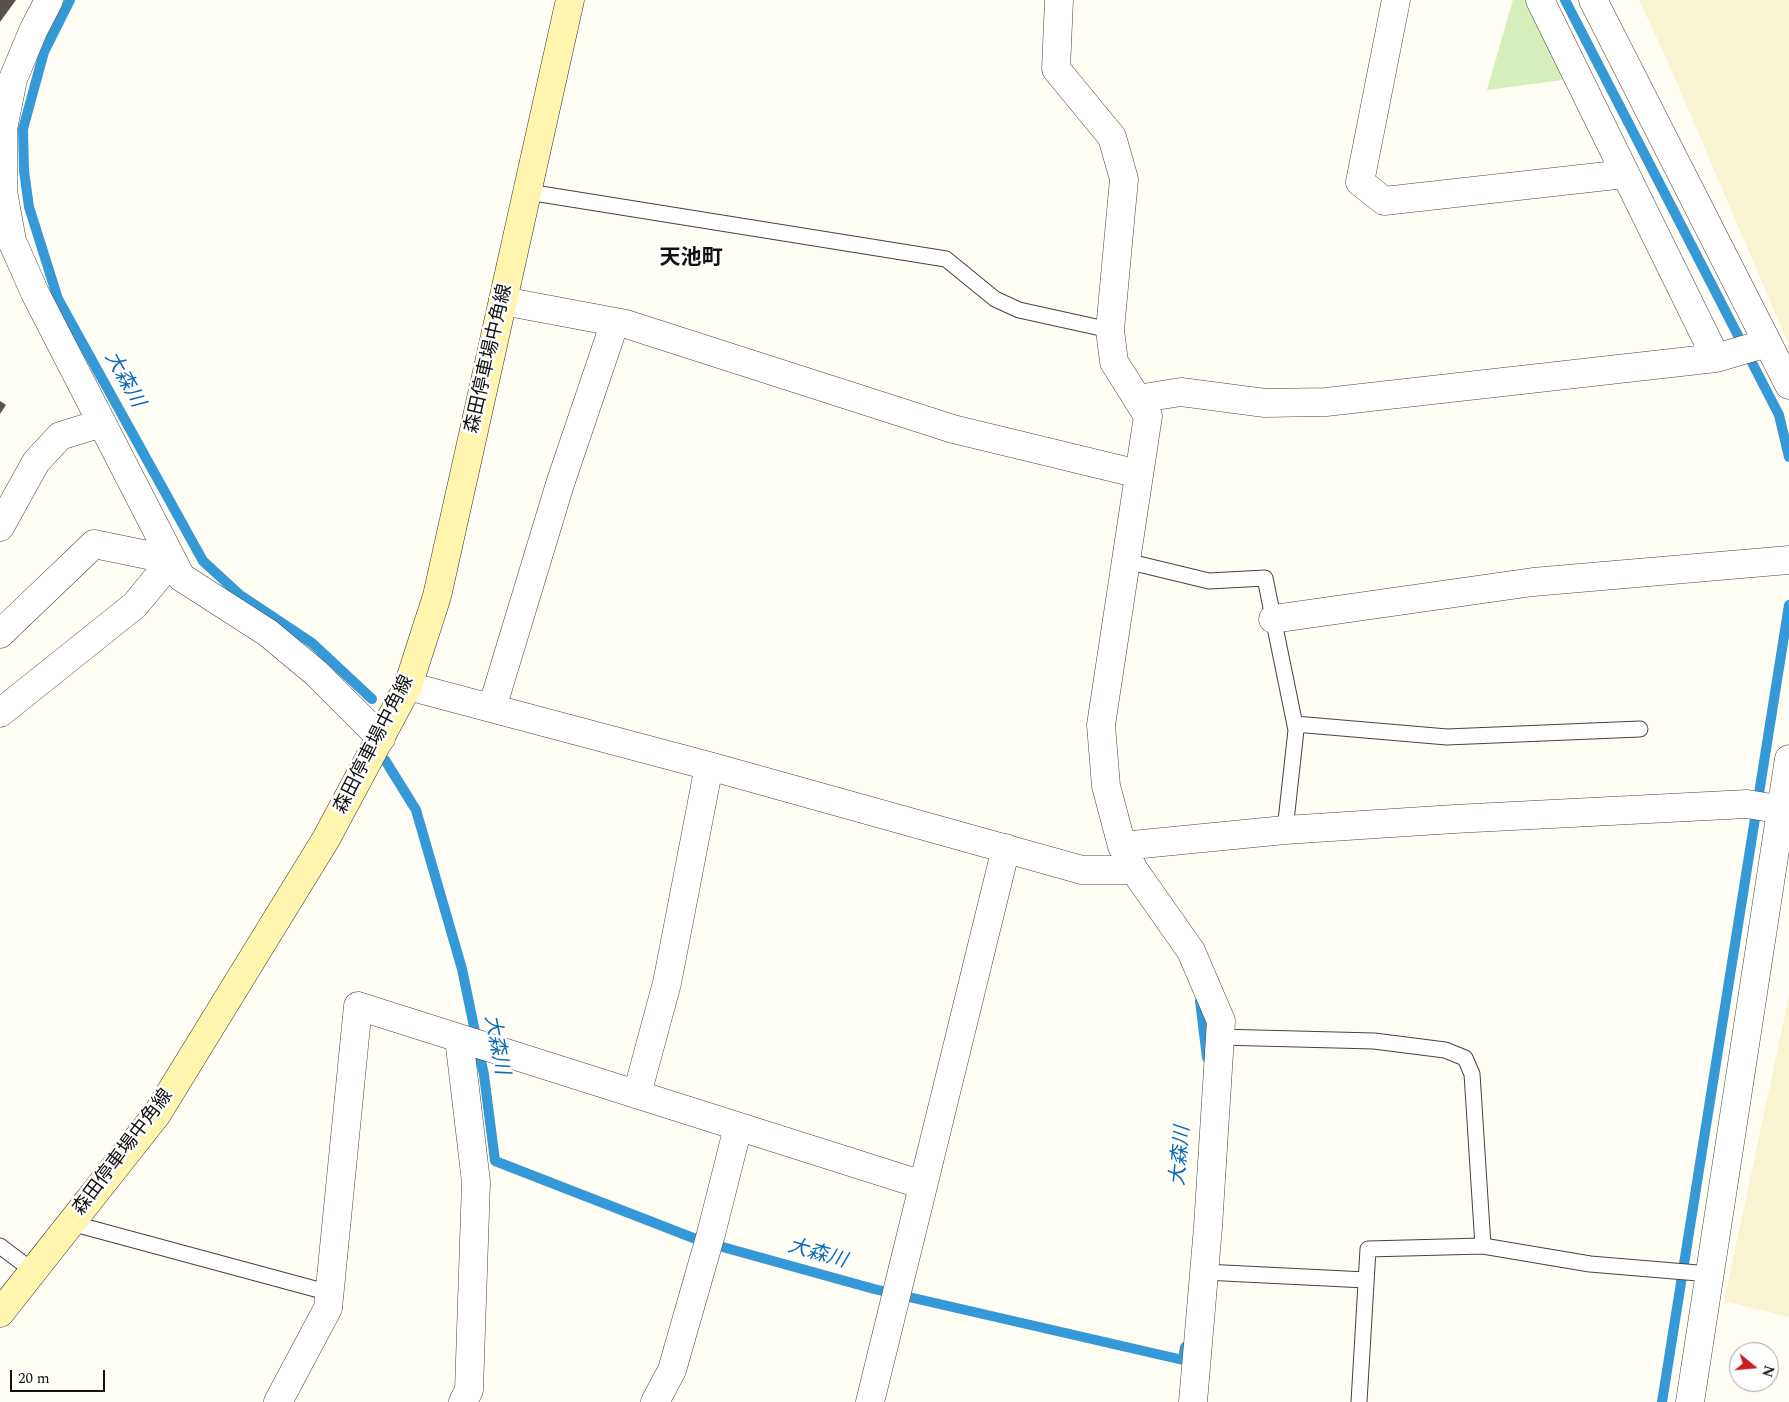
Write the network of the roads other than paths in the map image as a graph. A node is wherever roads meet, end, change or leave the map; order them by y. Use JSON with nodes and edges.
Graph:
{"nodes":[{"id":1,"x":49,"y":0,"type":"edge"},
{"id":2,"x":570,"y":0,"type":"edge"},
{"id":3,"x":1059,"y":0,"type":"edge"},
{"id":4,"x":1396,"y":0,"type":"edge"},
{"id":5,"x":1540,"y":0,"type":"edge"},
{"id":6,"x":1593,"y":0,"type":"edge"},
{"id":7,"x":1625,"y":174,"type":"junction"},
{"id":8,"x":528,"y":192,"type":"junction"},
{"id":9,"x":503,"y":301,"type":"junction"},
{"id":10,"x":615,"y":322,"type":"junction"},
{"id":11,"x":1110,"y":330,"type":"junction"},
{"id":12,"x":1743,"y":350,"type":"junction"},
{"id":13,"x":1789,"y":385,"type":"edge"},
{"id":14,"x":1137,"y":398,"type":"junction"},
{"id":15,"x":102,"y":423,"type":"junction"},
{"id":16,"x":1139,"y":474,"type":"junction"},
{"id":17,"x":0,"y":527,"type":"edge"},
{"id":18,"x":172,"y":560,"type":"junction"},
{"id":19,"x":1785,"y":560,"type":"edge"},
{"id":20,"x":1126,"y":562,"type":"junction"},
{"id":21,"x":1273,"y":619,"type":"junction"},
{"id":22,"x":0,"y":634,"type":"edge"},
{"id":23,"x":408,"y":686,"type":"junction"},
{"id":24,"x":492,"y":708,"type":"junction"},
{"id":25,"x":0,"y":713,"type":"edge"},
{"id":26,"x":1295,"y":724,"type":"junction"},
{"id":27,"x":1640,"y":730,"type":"dead end"},
{"id":28,"x":381,"y":738,"type":"junction"},
{"id":29,"x":1789,"y":758,"type":"edge"},
{"id":30,"x":709,"y":766,"type":"junction"},
{"id":31,"x":1772,"y":808,"type":"edge"},
{"id":32,"x":1285,"y":830,"type":"junction"},
{"id":33,"x":1122,"y":846,"type":"junction"},
{"id":34,"x":1006,"y":848,"type":"junction"},
{"id":35,"x":1134,"y":870,"type":"junction"},
{"id":36,"x":1220,"y":1037,"type":"junction"},
{"id":37,"x":471,"y":1042,"type":"junction"},
{"id":38,"x":637,"y":1094,"type":"junction"},
{"id":39,"x":738,"y":1127,"type":"junction"},
{"id":40,"x":923,"y":1186,"type":"junction"},
{"id":41,"x":71,"y":1223,"type":"junction"},
{"id":42,"x":0,"y":1246,"type":"edge"},
{"id":43,"x":1483,"y":1246,"type":"junction"},
{"id":44,"x":33,"y":1271,"type":"junction"},
{"id":45,"x":1204,"y":1272,"type":"junction"},
{"id":46,"x":1701,"y":1274,"type":"junction"},
{"id":47,"x":1366,"y":1280,"type":"junction"},
{"id":48,"x":330,"y":1293,"type":"junction"},
{"id":49,"x":0,"y":1313,"type":"edge"},
{"id":50,"x":278,"y":1402,"type":"edge"},
{"id":51,"x":463,"y":1402,"type":"edge"},
{"id":52,"x":655,"y":1402,"type":"edge"},
{"id":53,"x":870,"y":1402,"type":"edge"},
{"id":54,"x":1193,"y":1402,"type":"edge"},
{"id":55,"x":1359,"y":1402,"type":"edge"},
{"id":56,"x":1690,"y":1402,"type":"edge"}],
"edges":[{"from":1,"to":15,"type":"street"},
{"from":2,"to":8,"type":"main road","name":"森田停車場中角線"},
{"from":3,"to":11,"type":"street"},
{"from":4,"to":7,"type":"street"},
{"from":5,"to":7,"type":"street"},
{"from":6,"to":12,"type":"street"},
{"from":7,"to":12,"type":"street"},
{"from":8,"to":9,"type":"main road","name":"森田停車場中角線"},
{"from":8,"to":11,"type":"lane"},
{"from":9,"to":10,"type":"street"},
{"from":9,"to":23,"type":"main road","name":"森田停車場中角線"},
{"from":10,"to":16,"type":"street"},
{"from":10,"to":24,"type":"street"},
{"from":11,"to":14,"type":"street"},
{"from":12,"to":13,"type":"street"},
{"from":12,"to":14,"type":"street"},
{"from":14,"to":16,"type":"street"},
{"from":15,"to":17,"type":"street"},
{"from":15,"to":18,"type":"street"},
{"from":16,"to":20,"type":"street"},
{"from":18,"to":22,"type":"street"},
{"from":18,"to":25,"type":"street"},
{"from":18,"to":28,"type":"street"},
{"from":19,"to":21,"type":"street"},
{"from":20,"to":21,"type":"lane"},
{"from":20,"to":33,"type":"street"},
{"from":21,"to":26,"type":"lane"},
{"from":23,"to":24,"type":"street"},
{"from":23,"to":28,"type":"main road","name":"森田停車場中角線"},
{"from":24,"to":30,"type":"street"},
{"from":26,"to":27,"type":"lane"},
{"from":26,"to":32,"type":"lane"},
{"from":28,"to":41,"type":"main road","name":"森田停車場中角線"},
{"from":29,"to":31,"type":"street"},
{"from":30,"to":34,"type":"street"},
{"from":30,"to":38,"type":"street"},
{"from":31,"to":32,"type":"street"},
{"from":31,"to":46,"type":"street"},
{"from":32,"to":33,"type":"street"},
{"from":33,"to":35,"type":"street"},
{"from":34,"to":35,"type":"street"},
{"from":34,"to":40,"type":"street"},
{"from":35,"to":36,"type":"street"},
{"from":36,"to":43,"type":"lane"},
{"from":36,"to":45,"type":"street"},
{"from":37,"to":38,"type":"street"},
{"from":37,"to":48,"type":"street"},
{"from":37,"to":51,"type":"street"},
{"from":38,"to":39,"type":"street"},
{"from":39,"to":40,"type":"street"},
{"from":39,"to":52,"type":"street"},
{"from":40,"to":53,"type":"street"},
{"from":41,"to":44,"type":"main road","name":"森田停車場中角線"},
{"from":41,"to":48,"type":"lane"},
{"from":42,"to":44,"type":"lane"},
{"from":43,"to":46,"type":"lane"},
{"from":43,"to":47,"type":"lane"},
{"from":44,"to":49,"type":"main road","name":"森田停車場中角線"},
{"from":45,"to":47,"type":"lane"},
{"from":45,"to":54,"type":"street"},
{"from":46,"to":56,"type":"street"},
{"from":47,"to":55,"type":"lane"},
{"from":48,"to":50,"type":"street"}]}
